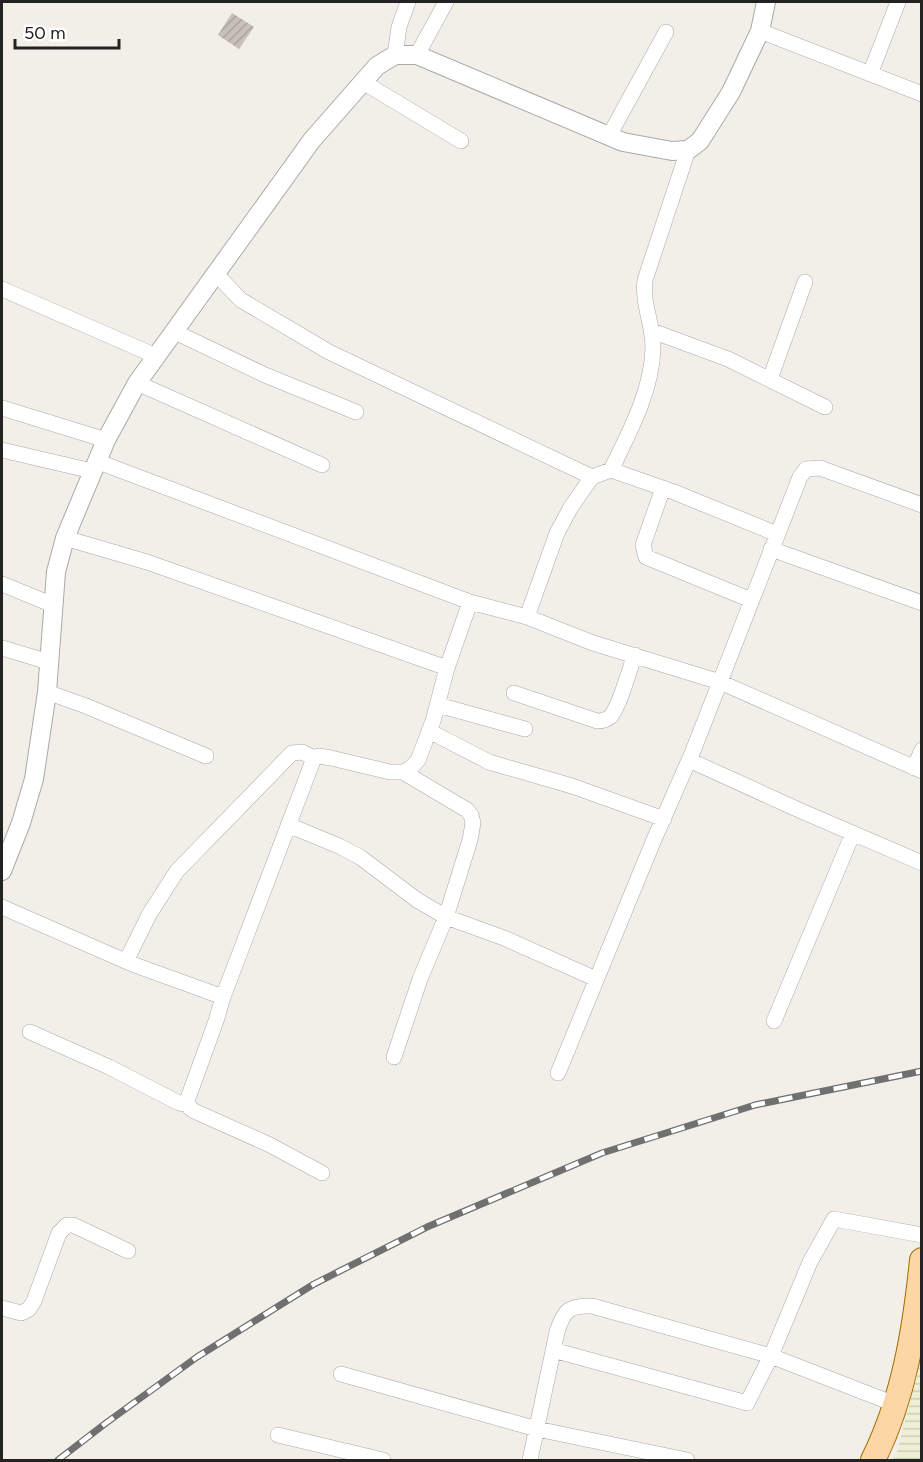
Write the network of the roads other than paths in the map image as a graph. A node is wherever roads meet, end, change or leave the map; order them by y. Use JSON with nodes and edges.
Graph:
{"nodes":[{"id":1,"x":408,"y":2,"type":"edge"},
{"id":2,"x":446,"y":2,"type":"edge"},
{"id":3,"x":766,"y":2,"type":"edge"},
{"id":4,"x":898,"y":2,"type":"edge"},
{"id":5,"x":760,"y":31,"type":"junction"},
{"id":6,"x":666,"y":32,"type":"dead end"},
{"id":7,"x":395,"y":55,"type":"junction"},
{"id":8,"x":417,"y":55,"type":"junction"},
{"id":9,"x":870,"y":74,"type":"junction"},
{"id":10,"x":363,"y":82,"type":"junction"},
{"id":11,"x":921,"y":94,"type":"edge"},
{"id":12,"x":609,"y":136,"type":"junction"},
{"id":13,"x":461,"y":141,"type":"dead end"},
{"id":14,"x":688,"y":150,"type":"junction"},
{"id":15,"x":215,"y":273,"type":"junction"},
{"id":16,"x":805,"y":282,"type":"dead end"},
{"id":17,"x":2,"y":288,"type":"edge"},
{"id":18,"x":652,"y":331,"type":"junction"},
{"id":19,"x":173,"y":332,"type":"junction"},
{"id":20,"x":156,"y":356,"type":"junction"},
{"id":21,"x":770,"y":379,"type":"junction"},
{"id":22,"x":137,"y":383,"type":"junction"},
{"id":23,"x":825,"y":407,"type":"dead end"},
{"id":24,"x":2,"y":408,"type":"edge"},
{"id":25,"x":356,"y":412,"type":"dead end"},
{"id":26,"x":106,"y":440,"type":"junction"},
{"id":27,"x":2,"y":450,"type":"edge"},
{"id":28,"x":322,"y":465,"type":"dead end"},
{"id":29,"x":94,"y":466,"type":"junction"},
{"id":30,"x":611,"y":470,"type":"junction"},
{"id":31,"x":592,"y":477,"type":"junction"},
{"id":32,"x":663,"y":488,"type":"junction"},
{"id":33,"x":921,"y":505,"type":"edge"},
{"id":34,"x":777,"y":534,"type":"junction"},
{"id":35,"x":65,"y":538,"type":"junction"},
{"id":36,"x":771,"y":549,"type":"junction"},
{"id":37,"x":2,"y":584,"type":"edge"},
{"id":38,"x":751,"y":600,"type":"junction"},
{"id":39,"x":470,"y":602,"type":"junction"},
{"id":40,"x":921,"y":603,"type":"edge"},
{"id":41,"x":53,"y":605,"type":"junction"},
{"id":42,"x":527,"y":617,"type":"junction"},
{"id":43,"x":2,"y":648,"type":"edge"},
{"id":44,"x":635,"y":655,"type":"junction"},
{"id":45,"x":50,"y":662,"type":"junction"},
{"id":46,"x":447,"y":668,"type":"junction"},
{"id":47,"x":720,"y":682,"type":"junction"},
{"id":48,"x":47,"y":692,"type":"junction"},
{"id":49,"x":514,"y":693,"type":"dead end"},
{"id":50,"x":438,"y":705,"type":"junction"},
{"id":51,"x":525,"y":729,"type":"dead end"},
{"id":52,"x":429,"y":731,"type":"junction"},
{"id":53,"x":921,"y":750,"type":"edge"},
{"id":54,"x":206,"y":756,"type":"dead end"},
{"id":55,"x":314,"y":758,"type":"junction"},
{"id":56,"x":689,"y":760,"type":"junction"},
{"id":57,"x":918,"y":770,"type":"edge"},
{"id":58,"x":403,"y":772,"type":"junction"},
{"id":59,"x":664,"y":819,"type":"junction"},
{"id":60,"x":288,"y":825,"type":"junction"},
{"id":61,"x":853,"y":833,"type":"junction"},
{"id":62,"x":921,"y":863,"type":"edge"},
{"id":63,"x":2,"y":868,"type":"edge"},
{"id":64,"x":2,"y":907,"type":"edge"},
{"id":65,"x":446,"y":917,"type":"junction"},
{"id":66,"x":126,"y":962,"type":"junction"},
{"id":67,"x":596,"y":979,"type":"junction"},
{"id":68,"x":223,"y":997,"type":"junction"},
{"id":69,"x":774,"y":1021,"type":"dead end"},
{"id":70,"x":30,"y":1032,"type":"dead end"},
{"id":71,"x":394,"y":1057,"type":"dead end"},
{"id":72,"x":558,"y":1073,"type":"dead end"},
{"id":73,"x":188,"y":1105,"type":"junction"},
{"id":74,"x":322,"y":1173,"type":"dead end"},
{"id":75,"x":921,"y":1235,"type":"edge"},
{"id":76,"x":128,"y":1251,"type":"dead end"},
{"id":77,"x":921,"y":1260,"type":"edge"},
{"id":78,"x":920,"y":1288,"type":"edge"},
{"id":79,"x":2,"y":1308,"type":"edge"},
{"id":80,"x":553,"y":1350,"type":"junction"},
{"id":81,"x":771,"y":1356,"type":"junction"},
{"id":82,"x":341,"y":1374,"type":"dead end"},
{"id":83,"x":897,"y":1405,"type":"junction"},
{"id":84,"x":537,"y":1429,"type":"junction"},
{"id":85,"x":278,"y":1435,"type":"dead end"},
{"id":86,"x":383,"y":1461,"type":"edge"},
{"id":87,"x":530,"y":1461,"type":"edge"},
{"id":88,"x":687,"y":1461,"type":"edge"},
{"id":89,"x":873,"y":1461,"type":"edge"}],
"edges":[{"from":1,"to":7,"type":"street"},
{"from":2,"to":8,"type":"street"},
{"from":3,"to":5,"type":"street"},
{"from":4,"to":9,"type":"street"},
{"from":5,"to":9,"type":"street"},
{"from":5,"to":14,"type":"street"},
{"from":6,"to":12,"type":"street"},
{"from":7,"to":8,"type":"street"},
{"from":7,"to":10,"type":"street"},
{"from":8,"to":12,"type":"street"},
{"from":9,"to":11,"type":"street"},
{"from":10,"to":13,"type":"street"},
{"from":10,"to":15,"type":"street"},
{"from":12,"to":14,"type":"street"},
{"from":14,"to":18,"type":"street"},
{"from":15,"to":19,"type":"street"},
{"from":15,"to":31,"type":"street"},
{"from":16,"to":21,"type":"street"},
{"from":17,"to":20,"type":"street"},
{"from":18,"to":21,"type":"street"},
{"from":18,"to":30,"type":"street"},
{"from":19,"to":20,"type":"street"},
{"from":19,"to":25,"type":"street"},
{"from":20,"to":22,"type":"street"},
{"from":21,"to":23,"type":"street"},
{"from":22,"to":26,"type":"street"},
{"from":22,"to":28,"type":"street"},
{"from":24,"to":26,"type":"street"},
{"from":26,"to":29,"type":"street"},
{"from":27,"to":29,"type":"street"},
{"from":29,"to":35,"type":"street"},
{"from":29,"to":39,"type":"street"},
{"from":30,"to":31,"type":"street"},
{"from":30,"to":32,"type":"street"},
{"from":31,"to":42,"type":"street"},
{"from":32,"to":34,"type":"street"},
{"from":32,"to":38,"type":"street"},
{"from":33,"to":34,"type":"street"},
{"from":34,"to":36,"type":"street"},
{"from":35,"to":41,"type":"street"},
{"from":35,"to":46,"type":"street"},
{"from":36,"to":38,"type":"street"},
{"from":36,"to":40,"type":"street"},
{"from":37,"to":41,"type":"street"},
{"from":38,"to":47,"type":"street"},
{"from":39,"to":42,"type":"street"},
{"from":39,"to":46,"type":"street"},
{"from":41,"to":45,"type":"street"},
{"from":42,"to":44,"type":"street"},
{"from":43,"to":45,"type":"street"},
{"from":44,"to":47,"type":"street"},
{"from":44,"to":49,"type":"street"},
{"from":45,"to":48,"type":"street"},
{"from":46,"to":50,"type":"street"},
{"from":47,"to":56,"type":"street"},
{"from":47,"to":57,"type":"street"},
{"from":48,"to":54,"type":"street"},
{"from":48,"to":63,"type":"street"},
{"from":50,"to":51,"type":"street"},
{"from":50,"to":52,"type":"street"},
{"from":52,"to":58,"type":"street"},
{"from":52,"to":59,"type":"street"},
{"from":53,"to":57,"type":"street"},
{"from":55,"to":58,"type":"street"},
{"from":55,"to":60,"type":"street"},
{"from":55,"to":66,"type":"street"},
{"from":56,"to":59,"type":"street"},
{"from":56,"to":61,"type":"street"},
{"from":58,"to":65,"type":"street"},
{"from":59,"to":67,"type":"street"},
{"from":60,"to":65,"type":"street"},
{"from":60,"to":68,"type":"street"},
{"from":61,"to":62,"type":"street"},
{"from":61,"to":69,"type":"street"},
{"from":64,"to":66,"type":"street"},
{"from":65,"to":67,"type":"street"},
{"from":65,"to":71,"type":"street"},
{"from":66,"to":68,"type":"street"},
{"from":67,"to":72,"type":"street"},
{"from":68,"to":73,"type":"street"},
{"from":70,"to":73,"type":"street"},
{"from":73,"to":74,"type":"street"},
{"from":75,"to":81,"type":"street"},
{"from":76,"to":79,"type":"street"},
{"from":77,"to":78,"type":"main road"},
{"from":78,"to":83,"type":"main road"},
{"from":80,"to":81,"type":"street"},
{"from":80,"to":81,"type":"street"},
{"from":80,"to":84,"type":"street"},
{"from":81,"to":83,"type":"street"},
{"from":82,"to":84,"type":"street"},
{"from":83,"to":89,"type":"main road"},
{"from":84,"to":87,"type":"street"},
{"from":84,"to":88,"type":"street"},
{"from":85,"to":86,"type":"street"}]}
